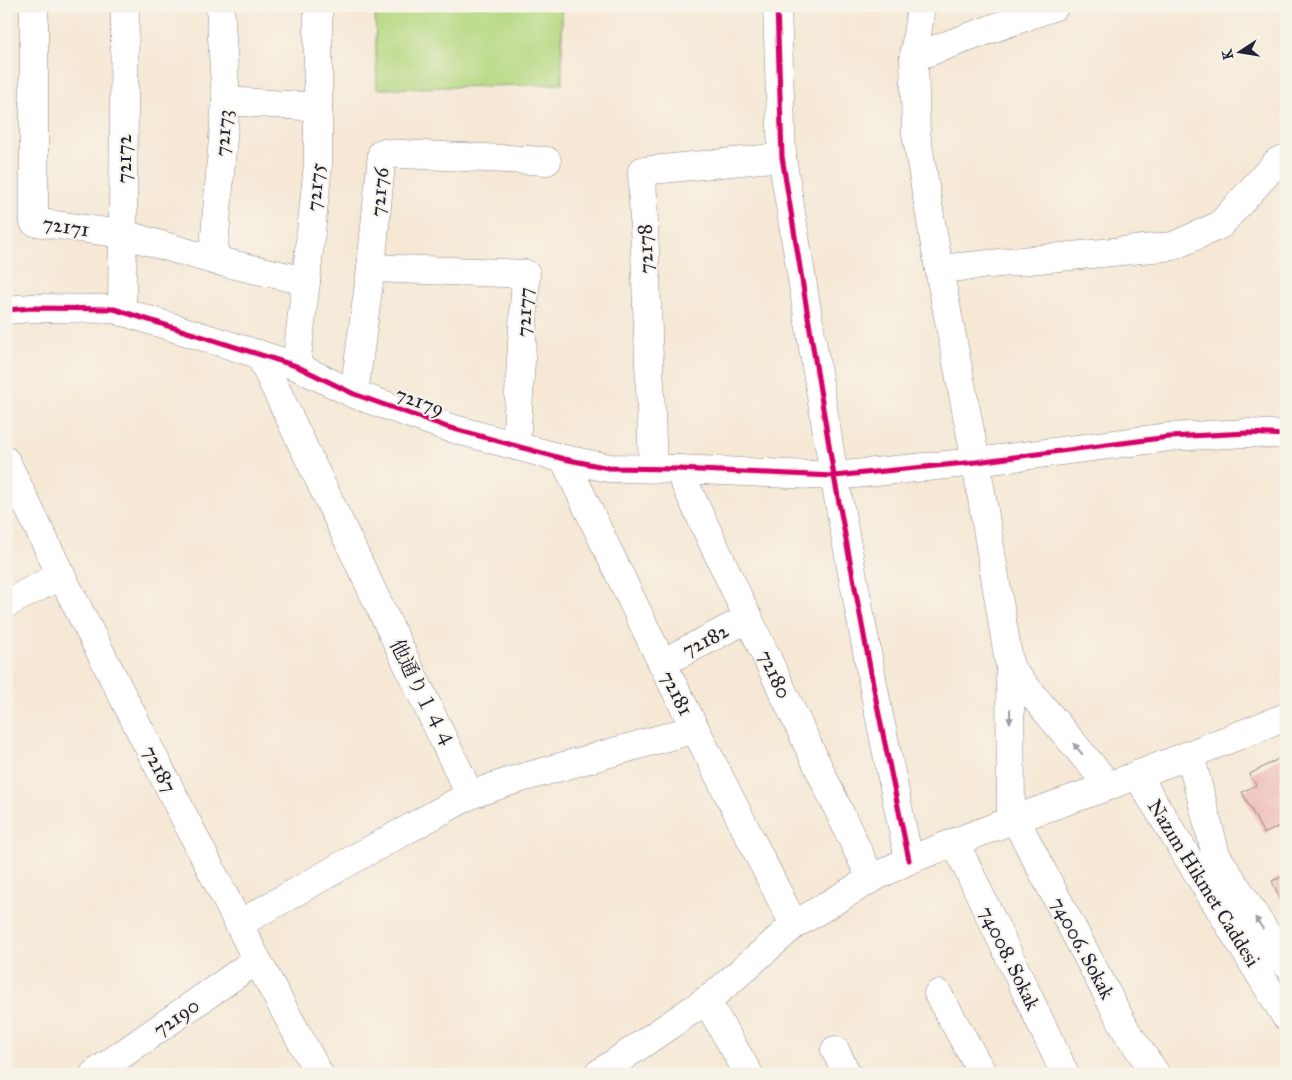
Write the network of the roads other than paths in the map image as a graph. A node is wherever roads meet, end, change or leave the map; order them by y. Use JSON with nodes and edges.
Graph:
{"nodes":[{"id":1,"x":34,"y":6,"type":"edge"},
{"id":2,"x":125,"y":6,"type":"edge"},
{"id":3,"x":220,"y":6,"type":"edge"},
{"id":4,"x":318,"y":6,"type":"edge"},
{"id":5,"x":777,"y":6,"type":"edge"},
{"id":6,"x":920,"y":6,"type":"edge"},
{"id":7,"x":1054,"y":6,"type":"edge"},
{"id":8,"x":914,"y":57,"type":"junction"},
{"id":9,"x":226,"y":101,"type":"junction"},
{"id":10,"x":318,"y":107,"type":"junction"},
{"id":11,"x":782,"y":157,"type":"junction"},
{"id":12,"x":1286,"y":158,"type":"edge"},
{"id":13,"x":546,"y":161,"type":"dead end"},
{"id":14,"x":123,"y":234,"type":"junction"},
{"id":15,"x":213,"y":260,"type":"junction"},
{"id":16,"x":372,"y":268,"type":"junction"},
{"id":17,"x":939,"y":269,"type":"junction"},
{"id":18,"x":306,"y":282,"type":"junction"},
{"id":19,"x":6,"y":310,"type":"edge"},
{"id":20,"x":122,"y":312,"type":"junction"},
{"id":21,"x":259,"y":354,"type":"junction"},
{"id":22,"x":296,"y":366,"type":"junction"},
{"id":23,"x":354,"y":394,"type":"junction"},
{"id":24,"x":1286,"y":435,"type":"edge"},
{"id":25,"x":516,"y":446,"type":"junction"},
{"id":26,"x":564,"y":459,"type":"junction"},
{"id":27,"x":6,"y":461,"type":"edge"},
{"id":28,"x":976,"y":462,"type":"junction"},
{"id":29,"x":666,"y":468,"type":"junction"},
{"id":30,"x":834,"y":476,"type":"junction"},
{"id":31,"x":61,"y":575,"type":"junction"},
{"id":32,"x":6,"y":604,"type":"edge"},
{"id":33,"x":749,"y":618,"type":"junction"},
{"id":34,"x":662,"y":662,"type":"junction"},
{"id":35,"x":1010,"y":668,"type":"junction"},
{"id":36,"x":1286,"y":717,"type":"edge"},
{"id":37,"x":695,"y":729,"type":"junction"},
{"id":38,"x":1190,"y":755,"type":"junction"},
{"id":39,"x":1137,"y":775,"type":"junction"},
{"id":40,"x":1109,"y":786,"type":"junction"},
{"id":41,"x":470,"y":795,"type":"junction"},
{"id":42,"x":1013,"y":820,"type":"junction"},
{"id":43,"x":955,"y":842,"type":"junction"},
{"id":44,"x":909,"y":860,"type":"junction"},
{"id":45,"x":871,"y":879,"type":"junction"},
{"id":46,"x":239,"y":924,"type":"junction"},
{"id":47,"x":794,"y":925,"type":"junction"},
{"id":48,"x":257,"y":960,"type":"junction"},
{"id":49,"x":1286,"y":964,"type":"edge"},
{"id":50,"x":938,"y":994,"type":"dead end"},
{"id":51,"x":706,"y":1000,"type":"junction"},
{"id":52,"x":1286,"y":1017,"type":"edge"},
{"id":53,"x":835,"y":1050,"type":"dead end"},
{"id":54,"x":94,"y":1074,"type":"edge"},
{"id":55,"x":319,"y":1074,"type":"edge"},
{"id":56,"x":598,"y":1074,"type":"edge"},
{"id":57,"x":749,"y":1074,"type":"edge"},
{"id":58,"x":847,"y":1074,"type":"edge"},
{"id":59,"x":983,"y":1074,"type":"edge"},
{"id":60,"x":1065,"y":1074,"type":"edge"},
{"id":61,"x":1156,"y":1074,"type":"edge"}],
"edges":[{"from":1,"to":14,"type":"street","name":"72171"},
{"from":2,"to":14,"type":"street","name":"72172"},
{"from":3,"to":9,"type":"street","name":"72173"},
{"from":4,"to":10,"type":"street","name":"72175"},
{"from":5,"to":11,"type":"street"},
{"from":6,"to":8,"type":"street"},
{"from":7,"to":8,"type":"street"},
{"from":8,"to":17,"type":"street"},
{"from":9,"to":10,"type":"street"},
{"from":9,"to":15,"type":"street","name":"72173"},
{"from":10,"to":18,"type":"street","name":"72175"},
{"from":11,"to":29,"type":"street","name":"72178"},
{"from":11,"to":30,"type":"street"},
{"from":12,"to":17,"type":"street"},
{"from":13,"to":16,"type":"street","name":"72176"},
{"from":14,"to":15,"type":"street","name":"72171"},
{"from":14,"to":20,"type":"street","name":"72172"},
{"from":15,"to":18,"type":"street","name":"72171"},
{"from":16,"to":23,"type":"street","name":"72176"},
{"from":16,"to":25,"type":"street","name":"72177"},
{"from":17,"to":28,"type":"street"},
{"from":18,"to":22,"type":"street","name":"72175"},
{"from":19,"to":20,"type":"street","name":"72179"},
{"from":20,"to":21,"type":"street","name":"72179"},
{"from":21,"to":22,"type":"street","name":"72179"},
{"from":21,"to":41,"type":"street","name":"他通り１４４"},
{"from":22,"to":23,"type":"street","name":"72179"},
{"from":23,"to":25,"type":"street","name":"72179"},
{"from":24,"to":28,"type":"street","name":"72179"},
{"from":25,"to":26,"type":"street","name":"72179"},
{"from":26,"to":29,"type":"street","name":"72179"},
{"from":26,"to":34,"type":"street","name":"72181"},
{"from":27,"to":31,"type":"street","name":"72187"},
{"from":28,"to":30,"type":"street","name":"72179"},
{"from":28,"to":35,"type":"street"},
{"from":29,"to":30,"type":"street","name":"72179"},
{"from":29,"to":33,"type":"street","name":"72180"},
{"from":30,"to":44,"type":"street"},
{"from":31,"to":32,"type":"street"},
{"from":31,"to":46,"type":"street","name":"72187"},
{"from":33,"to":34,"type":"street","name":"72182"},
{"from":33,"to":45,"type":"street","name":"72180"},
{"from":34,"to":37,"type":"street","name":"72181"},
{"from":40,"to":35,"type":"street","one_way":true},
{"from":35,"to":42,"type":"street","one_way":true},
{"from":36,"to":38,"type":"street"},
{"from":37,"to":41,"type":"street"},
{"from":37,"to":47,"type":"street","name":"72181"},
{"from":38,"to":39,"type":"street"},
{"from":49,"to":38,"type":"street","name":"Nazım Hikmet Caddesi","one_way":true},
{"from":39,"to":40,"type":"street"},
{"from":39,"to":52,"type":"street","name":"Nazım Hikmet Caddesi"},
{"from":40,"to":42,"type":"street"},
{"from":41,"to":46,"type":"street"},
{"from":42,"to":43,"type":"street"},
{"from":42,"to":61,"type":"street","name":"74006. Sokak"},
{"from":43,"to":44,"type":"street"},
{"from":43,"to":60,"type":"street","name":"74008. Sokak"},
{"from":44,"to":45,"type":"street"},
{"from":45,"to":47,"type":"street"},
{"from":46,"to":48,"type":"street","name":"72187"},
{"from":47,"to":51,"type":"street"},
{"from":48,"to":54,"type":"street","name":"72190"},
{"from":48,"to":55,"type":"street","name":"72187"},
{"from":50,"to":59,"type":"street"},
{"from":51,"to":56,"type":"street"},
{"from":51,"to":57,"type":"street"},
{"from":53,"to":58,"type":"street"}]}
